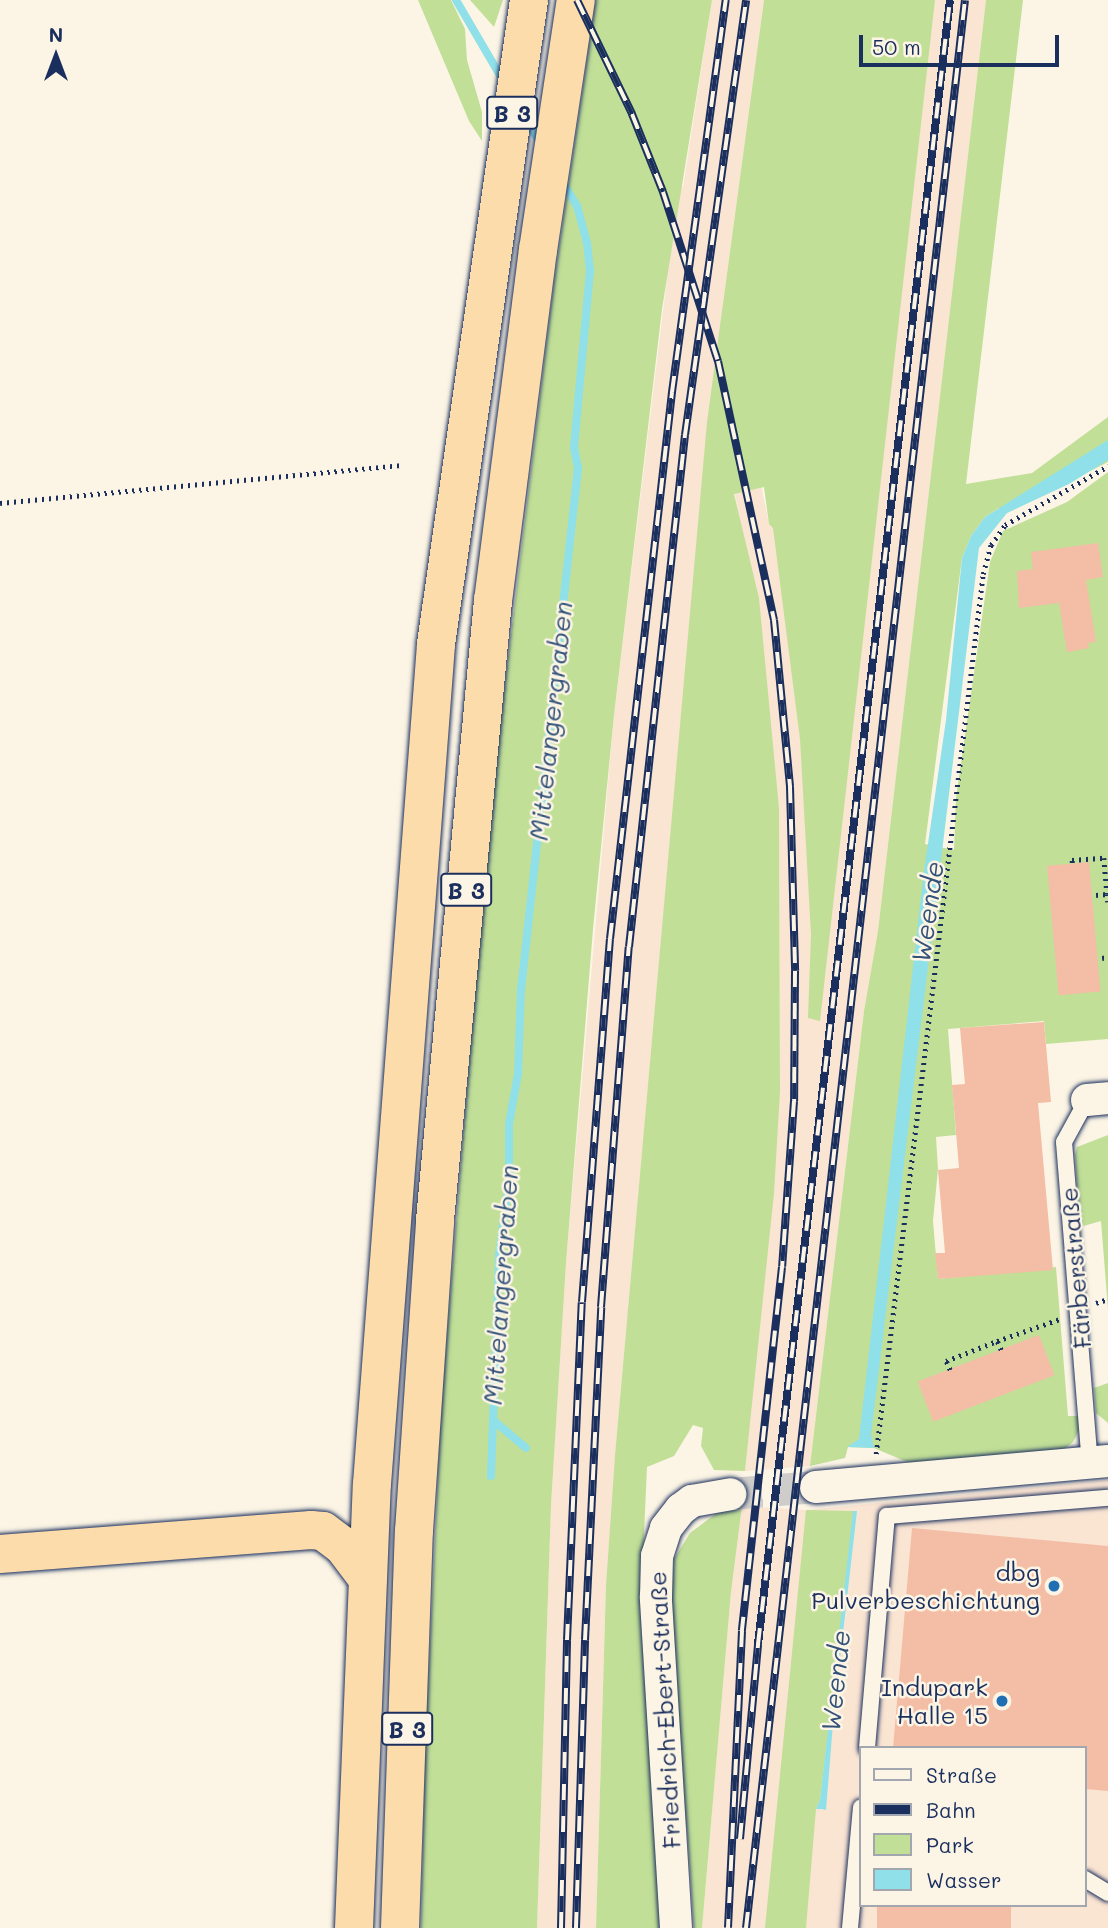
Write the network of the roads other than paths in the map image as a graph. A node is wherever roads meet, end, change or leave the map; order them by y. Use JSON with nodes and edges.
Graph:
{"nodes":[{"id":1,"x":528,"y":0,"type":"edge"},
{"id":2,"x":576,"y":0,"type":"edge"},
{"id":3,"x":1097,"y":1099,"type":"edge"},
{"id":4,"x":1099,"y":1462,"type":"edge"},
{"id":5,"x":816,"y":1487,"type":"tunnel mouth"},
{"id":6,"x":730,"y":1494,"type":"tunnel mouth"},
{"id":7,"x":1108,"y":1498,"type":"edge"},
{"id":8,"x":0,"y":1554,"type":"edge"},
{"id":9,"x":368,"y":1579,"type":"junction"},
{"id":10,"x":867,"y":1746,"type":"edge"},
{"id":11,"x":860,"y":1831,"type":"edge"},
{"id":12,"x":1087,"y":1880,"type":"edge"},
{"id":13,"x":1108,"y":1893,"type":"edge"},
{"id":14,"x":354,"y":1928,"type":"edge"},
{"id":15,"x":400,"y":1928,"type":"edge"},
{"id":16,"x":676,"y":1928,"type":"edge"},
{"id":17,"x":850,"y":1928,"type":"edge"}],
"edges":[{"from":1,"to":9,"type":"highway","number":"B 3"},
{"from":2,"to":15,"type":"highway","number":"B 3"},
{"from":3,"to":4,"type":"lane","name":"Färberstraße"},
{"from":4,"to":5,"type":"street"},
{"from":6,"to":16,"type":"street","name":"Friedrich-Ebert-Straße"},
{"from":7,"to":10,"type":"lane"},
{"from":8,"to":9,"type":"highway"},
{"from":9,"to":14,"type":"highway","number":"B 3"},
{"from":11,"to":17,"type":"lane"},
{"from":12,"to":13,"type":"lane"}]}
